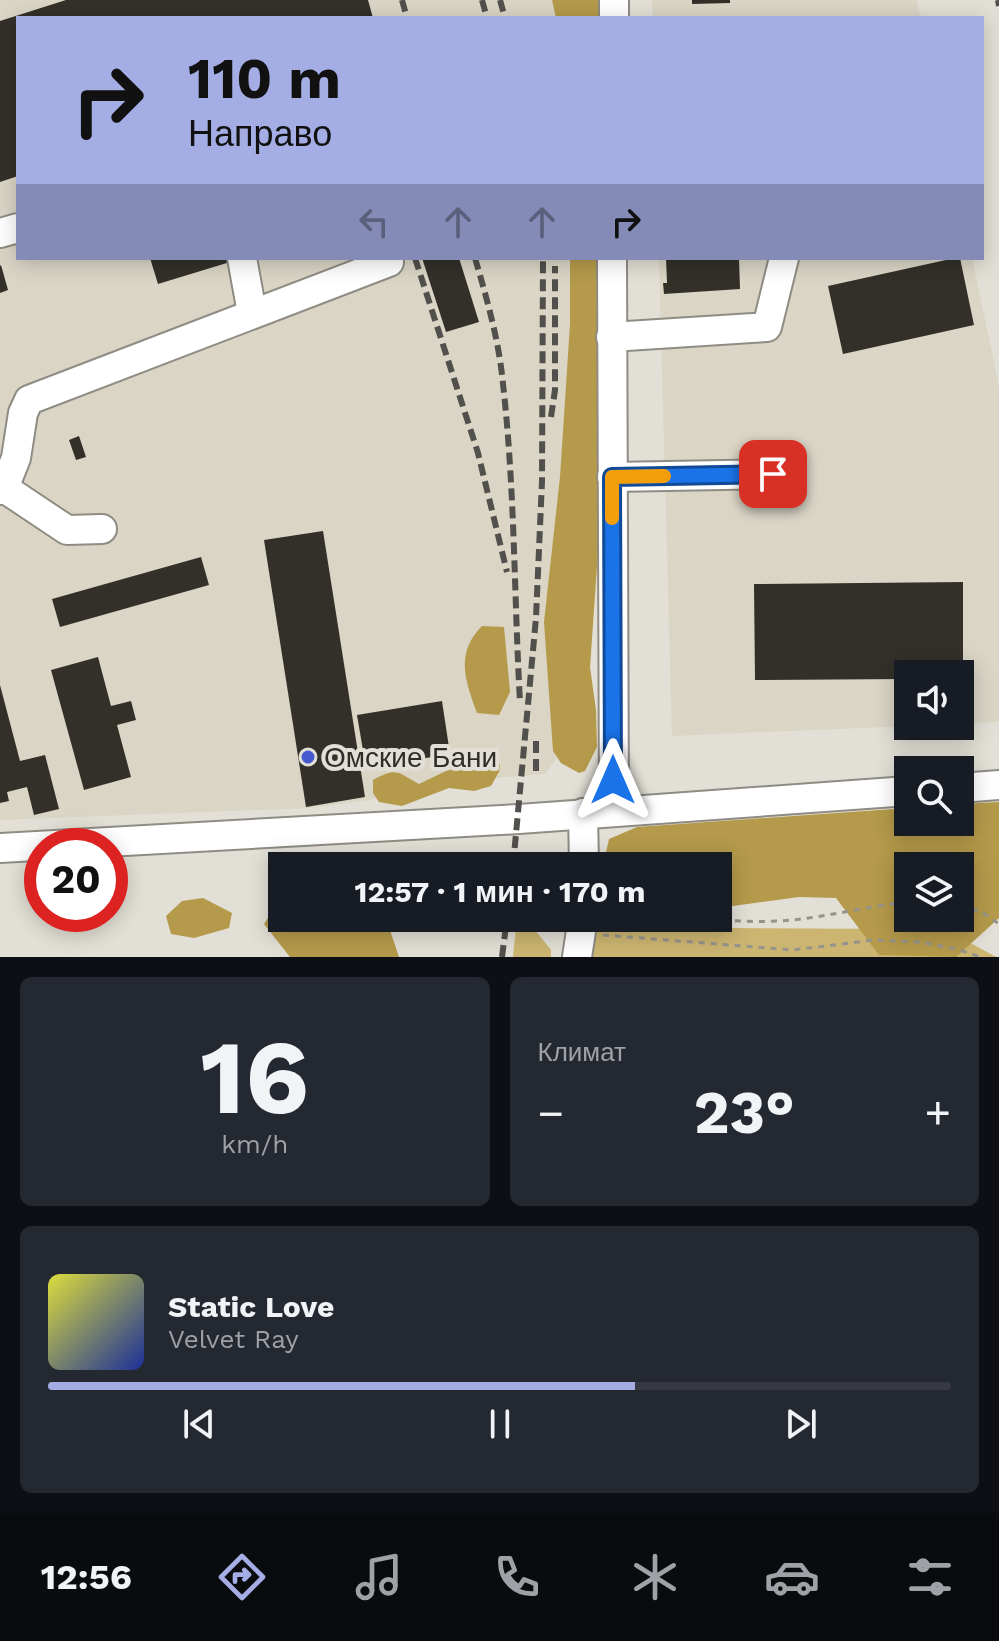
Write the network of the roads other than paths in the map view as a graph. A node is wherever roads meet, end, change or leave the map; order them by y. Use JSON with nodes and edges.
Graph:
{"nodes":[{"id":1,"x":242,"y":260,"type":"edge"},
{"id":2,"x":612,"y":260,"type":"edge"},
{"id":3,"x":784,"y":260,"type":"edge"},
{"id":4,"x":389,"y":262,"type":"dead end"},
{"id":5,"x":252,"y":313,"type":"junction"},
{"id":6,"x":611,"y":337,"type":"junction"},
{"id":7,"x":773,"y":474,"type":"dead end"},
{"id":8,"x":612,"y":477,"type":"junction"},
{"id":9,"x":2,"y":489,"type":"edge"},
{"id":10,"x":102,"y":529,"type":"dead end"},
{"id":11,"x":999,"y":785,"type":"edge"},
{"id":12,"x":974,"y":787,"type":"edge"},
{"id":13,"x":894,"y":792,"type":"edge"},
{"id":14,"x":614,"y":811,"type":"junction"},
{"id":15,"x":583,"y":813,"type":"junction"},
{"id":16,"x":0,"y":848,"type":"edge"},
{"id":17,"x":584,"y":852,"type":"edge"}],
"edges":[{"from":1,"to":5,"type":"street"},
{"from":2,"to":6,"type":"street"},
{"from":3,"to":6,"type":"street"},
{"from":4,"to":5,"type":"street"},
{"from":5,"to":9,"type":"street"},
{"from":6,"to":8,"type":"street"},
{"from":7,"to":8,"type":"street"},
{"from":8,"to":14,"type":"street"},
{"from":9,"to":10,"type":"street"},
{"from":11,"to":12,"type":"street"},
{"from":13,"to":14,"type":"street"},
{"from":14,"to":15,"type":"street"},
{"from":15,"to":16,"type":"street"},
{"from":15,"to":17,"type":"street"}]}
